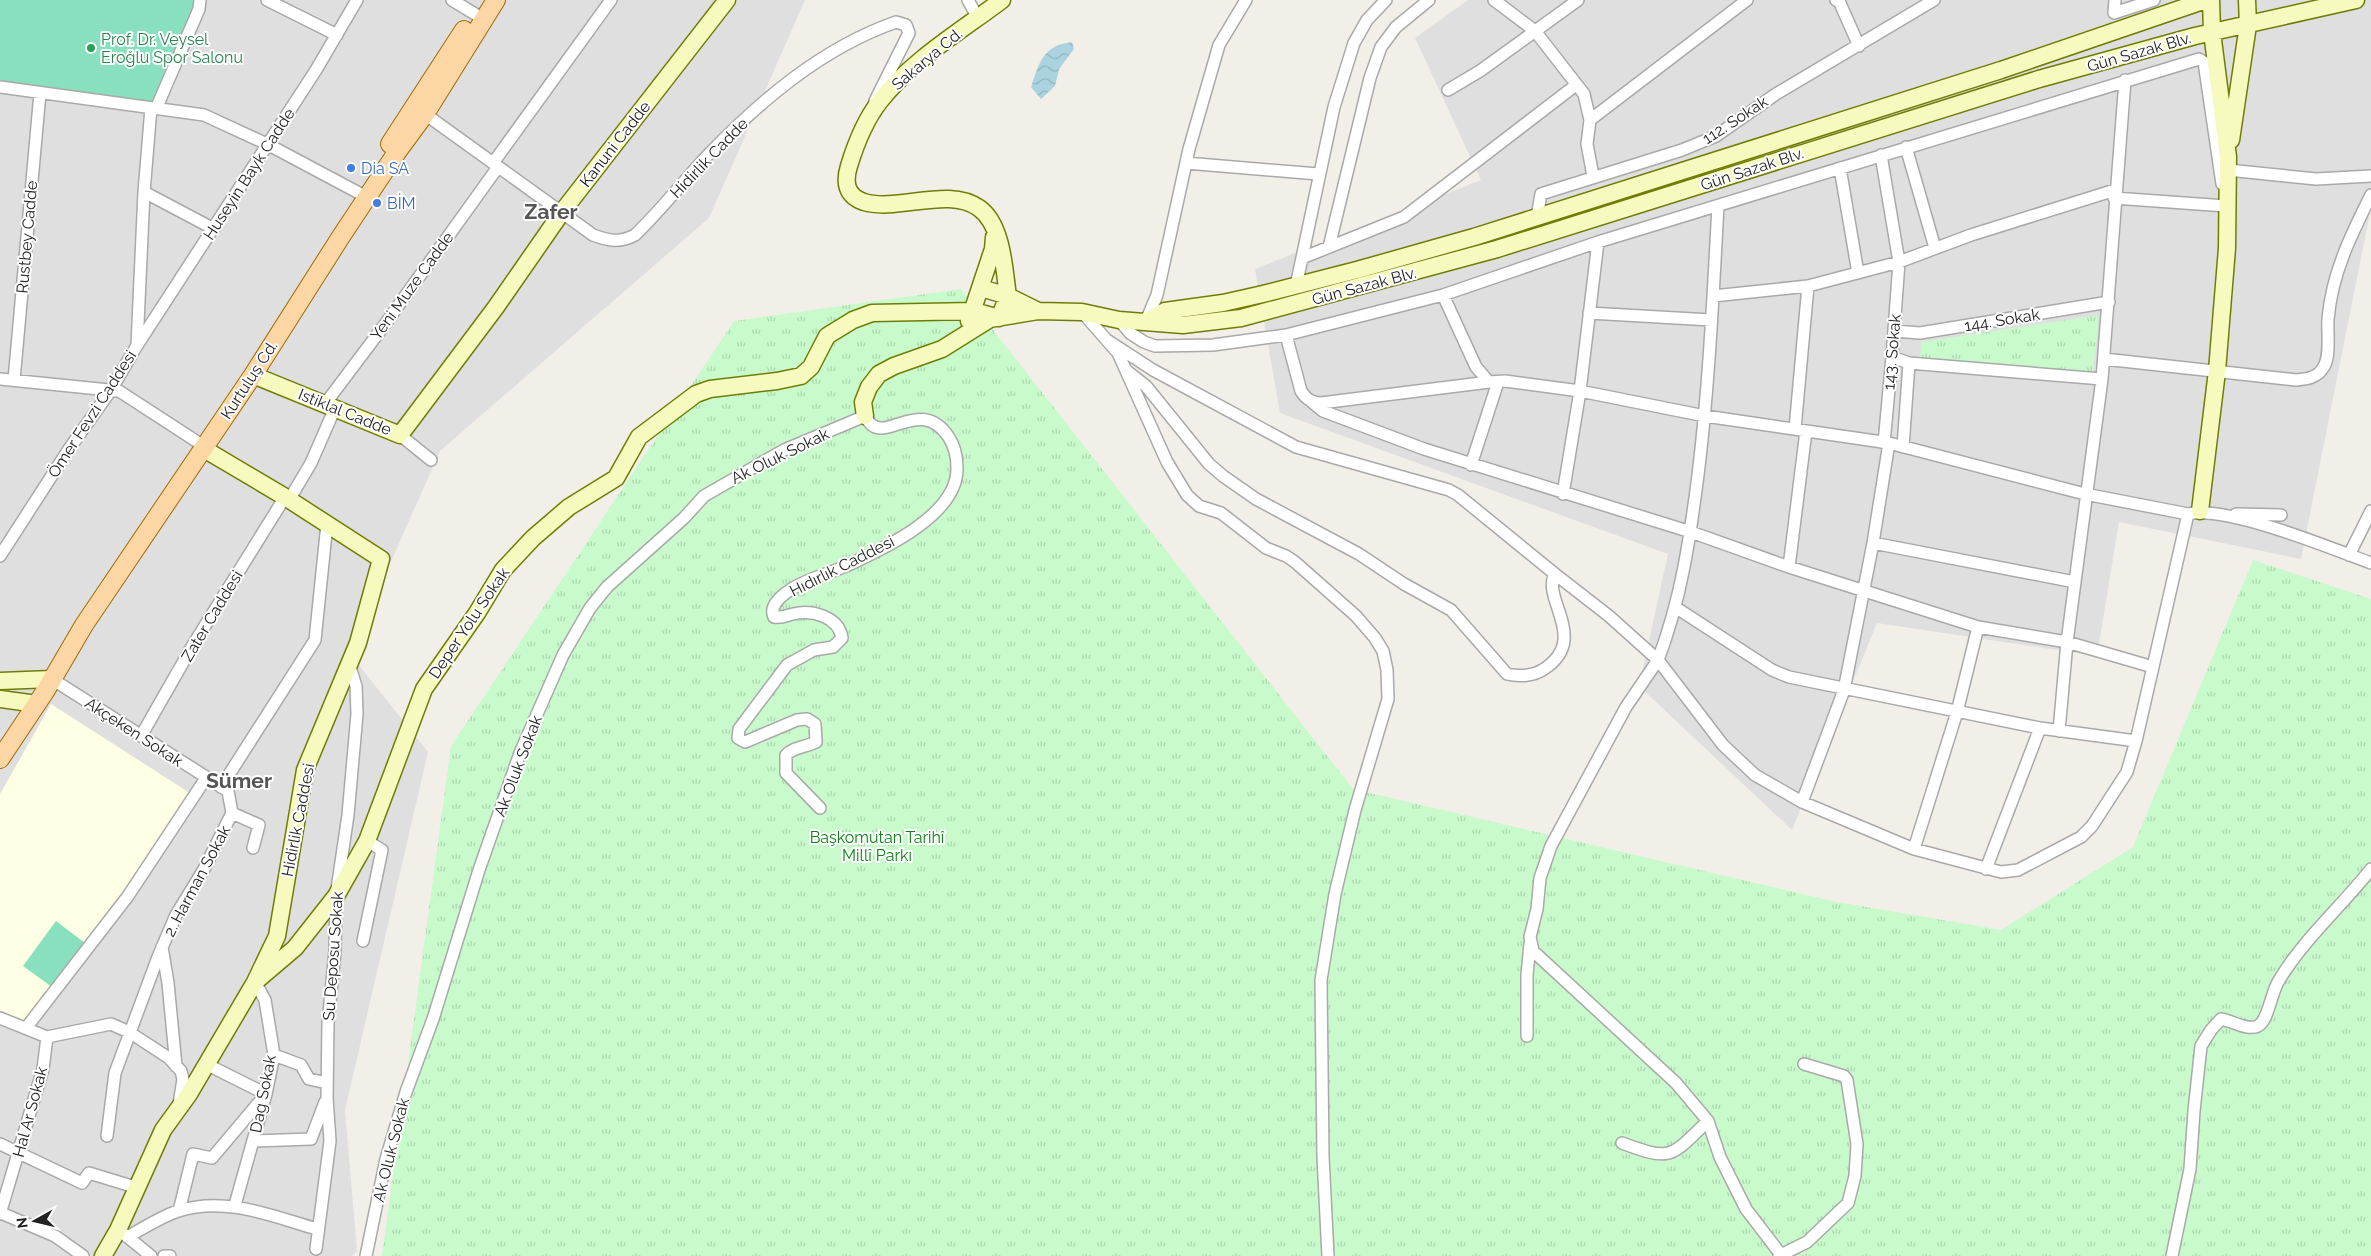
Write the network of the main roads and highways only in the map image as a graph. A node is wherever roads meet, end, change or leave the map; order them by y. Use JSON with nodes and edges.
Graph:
{"nodes":[{"id":1,"x":496,"y":0,"type":"edge"},
{"id":2,"x":479,"y":7,"type":"edge"},
{"id":3,"x":200,"y":445,"type":"junction"},
{"id":4,"x":31,"y":702,"type":"junction"},
{"id":5,"x":0,"y":741,"type":"edge"},
{"id":6,"x":0,"y":759,"type":"edge"}],
"edges":[{"from":1,"to":3,"type":"main road","name":"Kurtuluş Cd."},
{"from":2,"to":3,"type":"main road","name":"Kurtuluş Cd."},
{"from":3,"to":4,"type":"main road","name":"Kurtuluş Cd."},
{"from":4,"to":5,"type":"main road","name":"Kurtuluş Cd."},
{"from":4,"to":6,"type":"main road","name":"Kurtuluş Cd."}]}
